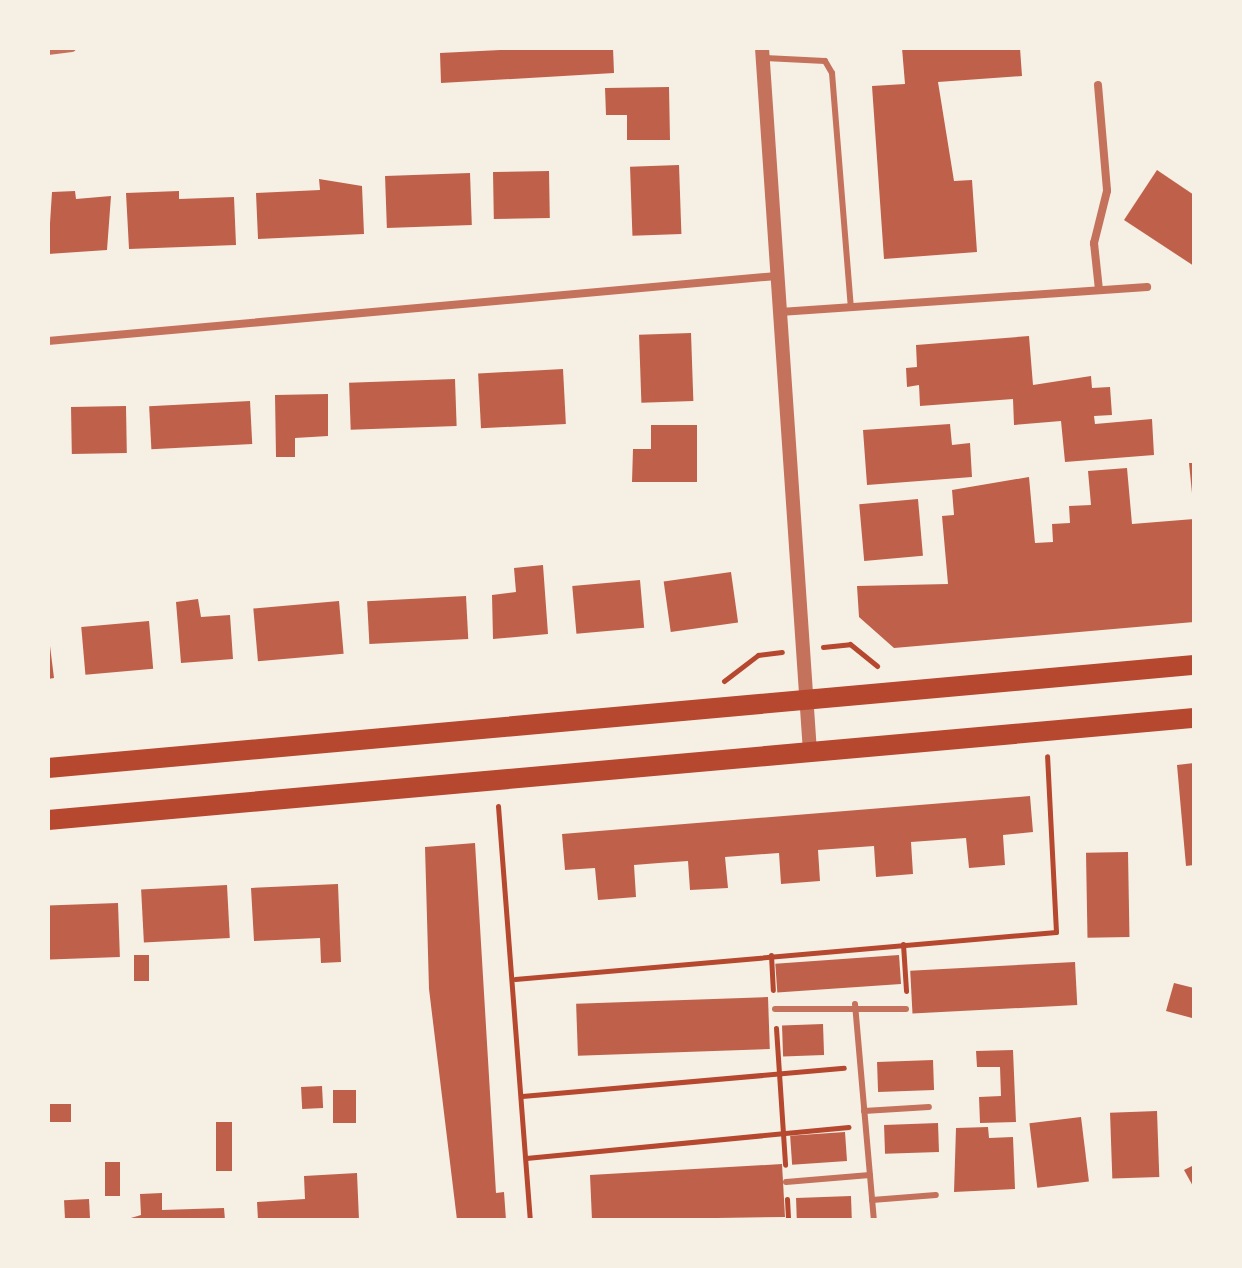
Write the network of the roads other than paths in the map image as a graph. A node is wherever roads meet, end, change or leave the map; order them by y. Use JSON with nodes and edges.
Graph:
{"nodes":[{"id":1,"x":72,"y":48,"type":"edge"},
{"id":2,"x":48,"y":51,"type":"edge"},
{"id":3,"x":762,"y":53,"type":"edge"},
{"id":4,"x":1098,"y":85,"type":"dead end"},
{"id":5,"x":777,"y":276,"type":"junction"},
{"id":6,"x":1147,"y":287,"type":"dead end"},
{"id":7,"x":1099,"y":290,"type":"junction"},
{"id":8,"x":851,"y":307,"type":"junction"},
{"id":9,"x":780,"y":312,"type":"junction"},
{"id":10,"x":48,"y":341,"type":"edge"},
{"id":11,"x":1194,"y":665,"type":"edge"},
{"id":12,"x":806,"y":705,"type":"junction"},
{"id":13,"x":1194,"y":718,"type":"edge"},
{"id":14,"x":810,"y":752,"type":"junction"},
{"id":15,"x":48,"y":768,"type":"edge"},
{"id":16,"x":48,"y":820,"type":"edge"},
{"id":17,"x":855,"y":1004,"type":"junction"},
{"id":18,"x":775,"y":1009,"type":"road end"},
{"id":19,"x":906,"y":1009,"type":"road end"},
{"id":20,"x":929,"y":1107,"type":"dead end"},
{"id":21,"x":864,"y":1111,"type":"junction"},
{"id":22,"x":870,"y":1175,"type":"junction"},
{"id":23,"x":786,"y":1182,"type":"road end"},
{"id":24,"x":936,"y":1195,"type":"dead end"},
{"id":25,"x":872,"y":1200,"type":"junction"},
{"id":26,"x":874,"y":1220,"type":"edge"}],
"edges":[{"from":1,"to":2,"type":"street"},
{"from":3,"to":5,"type":"street"},
{"from":3,"to":8,"type":"lane"},
{"from":4,"to":7,"type":"street"},
{"from":5,"to":9,"type":"street"},
{"from":5,"to":10,"type":"street"},
{"from":6,"to":7,"type":"street"},
{"from":7,"to":8,"type":"street"},
{"from":8,"to":9,"type":"street"},
{"from":9,"to":12,"type":"street"},
{"from":11,"to":12,"type":"main road"},
{"from":12,"to":14,"type":"street"},
{"from":12,"to":15,"type":"main road"},
{"from":13,"to":14,"type":"main road"},
{"from":14,"to":16,"type":"main road"},
{"from":17,"to":18,"type":"lane"},
{"from":17,"to":19,"type":"lane"},
{"from":17,"to":21,"type":"lane"},
{"from":20,"to":21,"type":"lane"},
{"from":21,"to":22,"type":"lane"},
{"from":22,"to":23,"type":"lane"},
{"from":22,"to":25,"type":"lane"},
{"from":24,"to":25,"type":"lane"},
{"from":25,"to":26,"type":"lane"}]}
